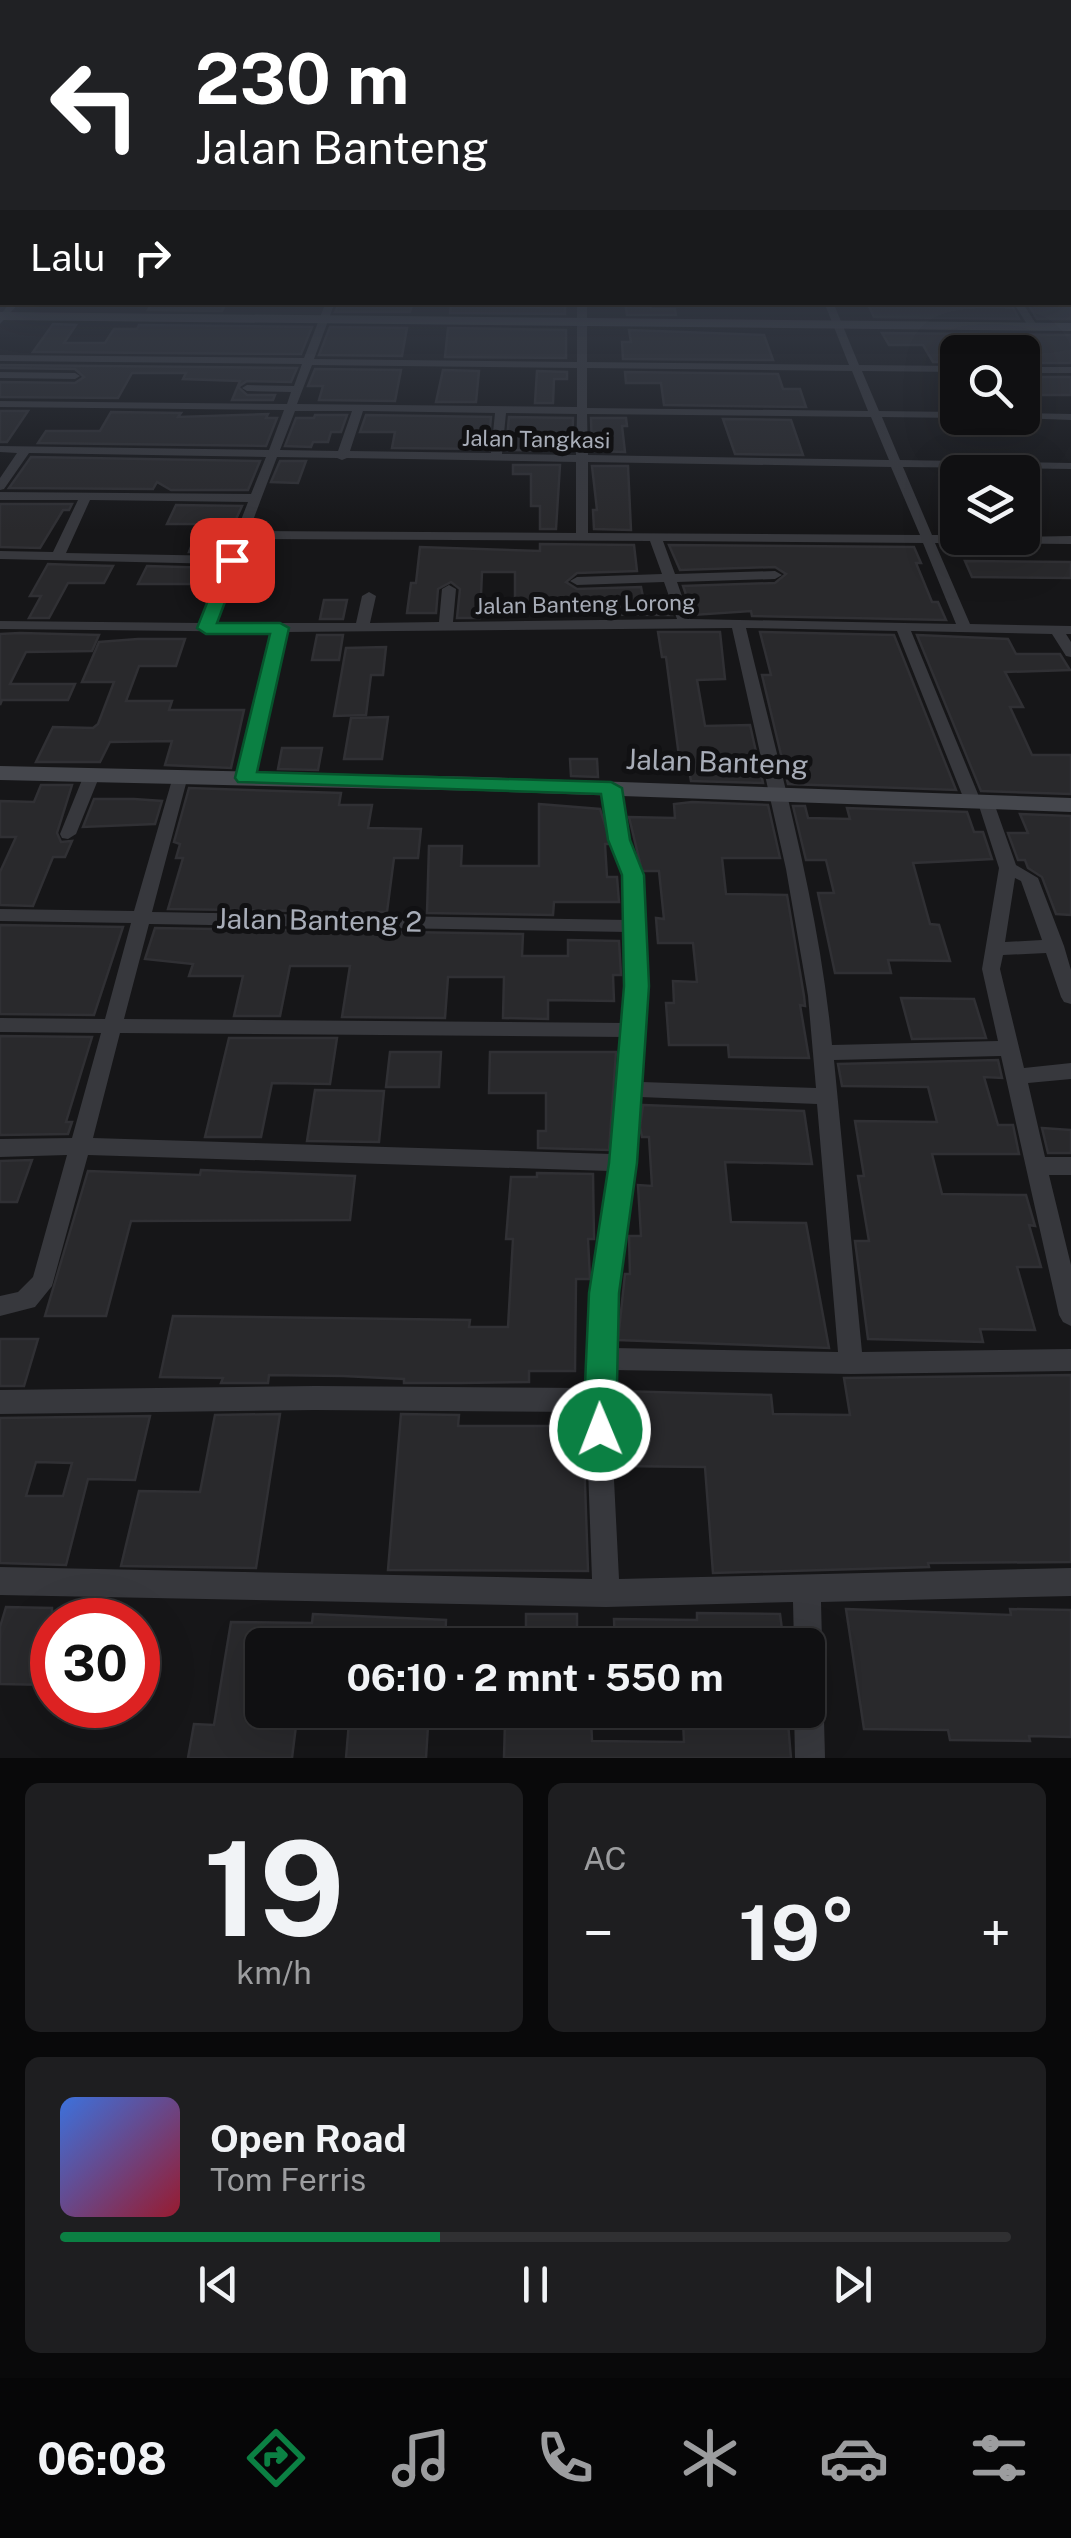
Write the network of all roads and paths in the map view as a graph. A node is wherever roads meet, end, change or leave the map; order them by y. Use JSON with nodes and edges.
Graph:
{"nodes":[{"id":1,"x":306,"y":367,"type":"edge"},
{"id":2,"x":582,"y":367,"type":"edge"},
{"id":3,"x":788,"y":367,"type":"edge"},
{"id":4,"x":853,"y":368,"type":"junction"},
{"id":5,"x":940,"y":369,"type":"edge"},
{"id":6,"x":1040,"y":370,"type":"edge"},
{"id":7,"x":1071,"y":370,"type":"edge"},
{"id":8,"x":0,"y":375,"type":"edge"},
{"id":9,"x":76,"y":376,"type":"dead end"},
{"id":10,"x":247,"y":388,"type":"dead end"},
{"id":11,"x":298,"y":389,"type":"junction"},
{"id":12,"x":0,"y":404,"type":"edge"},
{"id":13,"x":291,"y":408,"type":"junction"},
{"id":14,"x":358,"y":410,"type":"junction"},
{"id":15,"x":501,"y":410,"type":"junction"},
{"id":16,"x":580,"y":412,"type":"junction"},
{"id":17,"x":874,"y":414,"type":"junction"},
{"id":18,"x":940,"y":415,"type":"edge"},
{"id":19,"x":1040,"y":416,"type":"edge"},
{"id":20,"x":1071,"y":417,"type":"edge"},
{"id":21,"x":0,"y":449,"type":"edge"},
{"id":22,"x":25,"y":450,"type":"junction"},
{"id":23,"x":270,"y":456,"type":"junction"},
{"id":24,"x":342,"y":457,"type":"junction"},
{"id":25,"x":496,"y":458,"type":"junction"},
{"id":26,"x":582,"y":459,"type":"junction"},
{"id":27,"x":896,"y":463,"type":"junction"},
{"id":28,"x":1071,"y":466,"type":"edge"},
{"id":29,"x":0,"y":486,"type":"edge"},
{"id":30,"x":0,"y":496,"type":"edge"},
{"id":31,"x":86,"y":496,"type":"junction"},
{"id":32,"x":256,"y":498,"type":"junction"},
{"id":33,"x":241,"y":536,"type":"junction"},
{"id":34,"x":655,"y":536,"type":"junction"},
{"id":35,"x":927,"y":538,"type":"junction"},
{"id":36,"x":582,"y":539,"type":"junction"},
{"id":37,"x":1071,"y":540,"type":"edge"},
{"id":38,"x":0,"y":555,"type":"edge"},
{"id":39,"x":57,"y":557,"type":"junction"},
{"id":40,"x":232,"y":560,"type":"junction"},
{"id":41,"x":776,"y":575,"type":"dead end"},
{"id":42,"x":670,"y":579,"type":"junction"},
{"id":43,"x":577,"y":582,"type":"dead end"},
{"id":44,"x":449,"y":589,"type":"dead end"},
{"id":45,"x":368,"y":596,"type":"dead end"},
{"id":46,"x":685,"y":623,"type":"junction"},
{"id":47,"x":738,"y":623,"type":"junction"},
{"id":48,"x":0,"y":625,"type":"edge"},
{"id":49,"x":446,"y":626,"type":"junction"},
{"id":50,"x":902,"y":626,"type":"junction"},
{"id":51,"x":362,"y":627,"type":"junction"},
{"id":52,"x":206,"y":628,"type":"junction"},
{"id":53,"x":280,"y":628,"type":"junction"},
{"id":54,"x":965,"y":628,"type":"junction"},
{"id":55,"x":1064,"y":630,"type":"edge"},
{"id":56,"x":1071,"y":653,"type":"edge"},
{"id":57,"x":0,"y":773,"type":"edge"},
{"id":58,"x":92,"y":774,"type":"junction"},
{"id":59,"x":180,"y":776,"type":"junction"},
{"id":60,"x":245,"y":778,"type":"junction"},
{"id":61,"x":611,"y":788,"type":"junction"},
{"id":62,"x":779,"y":794,"type":"junction"},
{"id":63,"x":979,"y":803,"type":"junction"},
{"id":64,"x":1071,"y":804,"type":"edge"},
{"id":65,"x":68,"y":834,"type":"dead end"},
{"id":66,"x":1008,"y":868,"type":"junction"},
{"id":67,"x":0,"y":916,"type":"edge"},
{"id":68,"x":144,"y":916,"type":"junction"},
{"id":69,"x":637,"y":926,"type":"junction"},
{"id":70,"x":1056,"y":946,"type":"junction"},
{"id":71,"x":994,"y":949,"type":"junction"},
{"id":72,"x":1071,"y":996,"type":"edge"},
{"id":73,"x":113,"y":1024,"type":"junction"},
{"id":74,"x":0,"y":1025,"type":"edge"},
{"id":75,"x":633,"y":1030,"type":"junction"},
{"id":76,"x":1007,"y":1048,"type":"junction"},
{"id":77,"x":824,"y":1053,"type":"junction"},
{"id":78,"x":1071,"y":1072,"type":"edge"},
{"id":79,"x":1014,"y":1076,"type":"junction"},
{"id":80,"x":630,"y":1090,"type":"junction"},
{"id":81,"x":828,"y":1096,"type":"junction"},
{"id":82,"x":78,"y":1146,"type":"junction"},
{"id":83,"x":0,"y":1148,"type":"edge"},
{"id":84,"x":623,"y":1163,"type":"junction"},
{"id":85,"x":1034,"y":1166,"type":"junction"},
{"id":86,"x":1071,"y":1166,"type":"edge"},
{"id":87,"x":0,"y":1306,"type":"edge"},
{"id":88,"x":1071,"y":1315,"type":"edge"},
{"id":89,"x":600,"y":1359,"type":"junction"},
{"id":90,"x":1071,"y":1360,"type":"edge"},
{"id":91,"x":851,"y":1363,"type":"junction"},
{"id":92,"x":598,"y":1400,"type":"junction"},
{"id":93,"x":0,"y":1402,"type":"edge"},
{"id":94,"x":0,"y":1582,"type":"edge"},
{"id":95,"x":1071,"y":1582,"type":"edge"},
{"id":96,"x":806,"y":1590,"type":"junction"},
{"id":97,"x":606,"y":1593,"type":"junction"},
{"id":98,"x":810,"y":1758,"type":"edge"}],
"edges":[{"from":1,"to":11,"type":"street"},
{"from":2,"to":16,"type":"street"},
{"from":3,"to":4,"type":"street"},
{"from":4,"to":5,"type":"street"},
{"from":4,"to":17,"type":"street"},
{"from":6,"to":7,"type":"street"},
{"from":8,"to":9,"type":"street"},
{"from":10,"to":11,"type":"street"},
{"from":11,"to":13,"type":"street"},
{"from":12,"to":13,"type":"street"},
{"from":13,"to":14,"type":"street"},
{"from":13,"to":23,"type":"street"},
{"from":14,"to":15,"type":"street"},
{"from":14,"to":24,"type":"street"},
{"from":15,"to":16,"type":"street"},
{"from":15,"to":25,"type":"street"},
{"from":16,"to":17,"type":"street"},
{"from":16,"to":26,"type":"street"},
{"from":17,"to":18,"type":"street"},
{"from":17,"to":27,"type":"street"},
{"from":19,"to":20,"type":"street"},
{"from":21,"to":22,"type":"street","name":"Jalan Tangkasi"},
{"from":22,"to":23,"type":"street","name":"Jalan Tangkasi"},
{"from":22,"to":29,"type":"street"},
{"from":23,"to":24,"type":"street","name":"Jalan Tangkasi"},
{"from":23,"to":32,"type":"street"},
{"from":24,"to":25,"type":"street","name":"Jalan Tangkasi"},
{"from":25,"to":26,"type":"street","name":"Jalan Tangkasi"},
{"from":26,"to":27,"type":"street","name":"Jalan Tangkasi"},
{"from":26,"to":36,"type":"street"},
{"from":27,"to":28,"type":"street","name":"Jalan Tangkasi"},
{"from":27,"to":35,"type":"street"},
{"from":30,"to":31,"type":"street"},
{"from":31,"to":32,"type":"street"},
{"from":31,"to":39,"type":"street"},
{"from":32,"to":33,"type":"street"},
{"from":33,"to":36,"type":"street"},
{"from":33,"to":40,"type":"street"},
{"from":34,"to":35,"type":"street"},
{"from":34,"to":36,"type":"street"},
{"from":34,"to":42,"type":"street"},
{"from":35,"to":37,"type":"street"},
{"from":35,"to":54,"type":"street"},
{"from":38,"to":39,"type":"street"},
{"from":39,"to":40,"type":"street"},
{"from":40,"to":52,"type":"street"},
{"from":41,"to":42,"type":"street"},
{"from":42,"to":43,"type":"street"},
{"from":42,"to":46,"type":"street"},
{"from":44,"to":49,"type":"street"},
{"from":45,"to":51,"type":"street"},
{"from":46,"to":47,"type":"street","name":"Jalan Banteng Lorong"},
{"from":46,"to":49,"type":"street","name":"Jalan Banteng Lorong"},
{"from":47,"to":50,"type":"street","name":"Jalan Banteng Lorong"},
{"from":47,"to":62,"type":"street"},
{"from":48,"to":52,"type":"street","name":"Jalan Banteng Lorong"},
{"from":49,"to":51,"type":"street","name":"Jalan Banteng Lorong"},
{"from":50,"to":54,"type":"street","name":"Jalan Banteng Lorong"},
{"from":50,"to":63,"type":"street"},
{"from":51,"to":53,"type":"street","name":"Jalan Banteng Lorong"},
{"from":52,"to":53,"type":"street","name":"Jalan Banteng Lorong"},
{"from":53,"to":60,"type":"street"},
{"from":54,"to":55,"type":"street","name":"Jalan Banteng Lorong"},
{"from":55,"to":56,"type":"street"},
{"from":57,"to":58,"type":"street","name":"Jalan Banteng"},
{"from":58,"to":59,"type":"street","name":"Jalan Banteng"},
{"from":58,"to":65,"type":"street"},
{"from":59,"to":60,"type":"street","name":"Jalan Banteng"},
{"from":59,"to":68,"type":"street"},
{"from":60,"to":61,"type":"street","name":"Jalan Banteng"},
{"from":61,"to":62,"type":"street","name":"Jalan Banteng"},
{"from":61,"to":69,"type":"street"},
{"from":62,"to":63,"type":"street","name":"Jalan Banteng"},
{"from":62,"to":77,"type":"street"},
{"from":63,"to":64,"type":"street","name":"Jalan Banteng"},
{"from":63,"to":66,"type":"street"},
{"from":66,"to":70,"type":"street"},
{"from":66,"to":71,"type":"street"},
{"from":67,"to":68,"type":"street","name":"Jalan Banteng 2"},
{"from":68,"to":69,"type":"street","name":"Jalan Banteng 2"},
{"from":68,"to":73,"type":"street"},
{"from":69,"to":75,"type":"street"},
{"from":70,"to":71,"type":"street"},
{"from":70,"to":72,"type":"street"},
{"from":71,"to":76,"type":"street"},
{"from":73,"to":74,"type":"street"},
{"from":73,"to":75,"type":"street"},
{"from":73,"to":82,"type":"street"},
{"from":75,"to":80,"type":"street"},
{"from":76,"to":77,"type":"street"},
{"from":76,"to":79,"type":"street"},
{"from":77,"to":81,"type":"street"},
{"from":78,"to":79,"type":"street"},
{"from":79,"to":85,"type":"street"},
{"from":80,"to":81,"type":"street"},
{"from":80,"to":84,"type":"street"},
{"from":81,"to":91,"type":"street"},
{"from":82,"to":83,"type":"street"},
{"from":82,"to":84,"type":"street"},
{"from":82,"to":87,"type":"street"},
{"from":84,"to":89,"type":"street"},
{"from":85,"to":86,"type":"street"},
{"from":85,"to":88,"type":"street"},
{"from":89,"to":91,"type":"street"},
{"from":89,"to":92,"type":"street"},
{"from":90,"to":91,"type":"street"},
{"from":92,"to":93,"type":"street"},
{"from":92,"to":97,"type":"street"},
{"from":94,"to":97,"type":"street"},
{"from":95,"to":96,"type":"street"},
{"from":96,"to":97,"type":"street"},
{"from":96,"to":98,"type":"street"}]}
